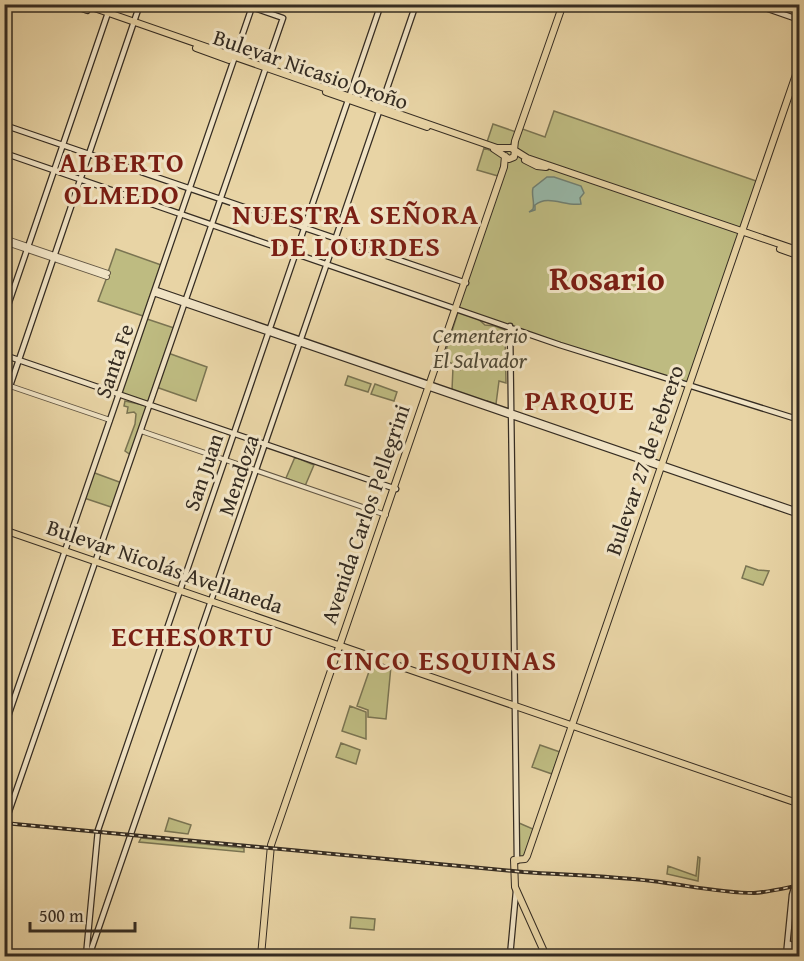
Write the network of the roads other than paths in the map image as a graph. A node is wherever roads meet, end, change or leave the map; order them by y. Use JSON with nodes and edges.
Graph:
{"nodes":[{"id":1,"x":71,"y":4,"type":"edge"},
{"id":2,"x":84,"y":4,"type":"edge"},
{"id":3,"x":111,"y":4,"type":"edge"},
{"id":4,"x":140,"y":4,"type":"edge"},
{"id":5,"x":243,"y":4,"type":"edge"},
{"id":6,"x":381,"y":4,"type":"edge"},
{"id":7,"x":416,"y":4,"type":"edge"},
{"id":8,"x":561,"y":4,"type":"edge"},
{"id":9,"x":754,"y":4,"type":"edge"},
{"id":10,"x":253,"y":6,"type":"edge"},
{"id":11,"x":107,"y":15,"type":"junction"},
{"id":12,"x":800,"y":20,"type":"edge"},
{"id":13,"x":134,"y":24,"type":"junction"},
{"id":14,"x":234,"y":59,"type":"junction"},
{"id":15,"x":800,"y":63,"type":"edge"},
{"id":16,"x":265,"y":70,"type":"junction"},
{"id":17,"x":800,"y":71,"type":"edge"},
{"id":18,"x":349,"y":98,"type":"junction"},
{"id":19,"x":381,"y":109,"type":"junction"},
{"id":20,"x":4,"y":125,"type":"edge"},
{"id":21,"x":63,"y":146,"type":"junction"},
{"id":22,"x":4,"y":153,"type":"edge"},
{"id":23,"x":510,"y":153,"type":"junction"},
{"id":24,"x":89,"y":154,"type":"junction"},
{"id":25,"x":54,"y":171,"type":"junction"},
{"id":26,"x":80,"y":179,"type":"junction"},
{"id":27,"x":190,"y":188,"type":"junction"},
{"id":28,"x":221,"y":199,"type":"junction"},
{"id":29,"x":182,"y":214,"type":"junction"},
{"id":30,"x":212,"y":225,"type":"junction"},
{"id":31,"x":305,"y":228,"type":"junction"},
{"id":32,"x":742,"y":234,"type":"junction"},
{"id":33,"x":336,"y":238,"type":"junction"},
{"id":34,"x":4,"y":240,"type":"edge"},
{"id":35,"x":28,"y":248,"type":"junction"},
{"id":36,"x":800,"y":251,"type":"edge"},
{"id":37,"x":296,"y":253,"type":"junction"},
{"id":38,"x":800,"y":256,"type":"edge"},
{"id":39,"x":54,"y":257,"type":"junction"},
{"id":40,"x":327,"y":264,"type":"junction"},
{"id":41,"x":107,"y":275,"type":"dead end"},
{"id":42,"x":465,"y":283,"type":"junction"},
{"id":43,"x":155,"y":292,"type":"junction"},
{"id":44,"x":185,"y":302,"type":"junction"},
{"id":45,"x":456,"y":308,"type":"junction"},
{"id":46,"x":4,"y":316,"type":"edge"},
{"id":47,"x":508,"y":326,"type":"junction"},
{"id":48,"x":269,"y":330,"type":"junction"},
{"id":49,"x":301,"y":341,"type":"junction"},
{"id":50,"x":4,"y":355,"type":"edge"},
{"id":51,"x":19,"y":360,"type":"junction"},
{"id":52,"x":7,"y":385,"type":"edge"},
{"id":53,"x":691,"y":385,"type":"junction"},
{"id":54,"x":430,"y":386,"type":"junction"},
{"id":55,"x":119,"y":395,"type":"junction"},
{"id":56,"x":4,"y":402,"type":"edge"},
{"id":57,"x":150,"y":406,"type":"junction"},
{"id":58,"x":509,"y":413,"type":"junction"},
{"id":59,"x":110,"y":420,"type":"junction"},
{"id":60,"x":800,"y":421,"type":"edge"},
{"id":61,"x":141,"y":431,"type":"junction"},
{"id":62,"x":234,"y":434,"type":"junction"},
{"id":63,"x":265,"y":445,"type":"junction"},
{"id":64,"x":225,"y":460,"type":"junction"},
{"id":65,"x":662,"y":466,"type":"junction"},
{"id":66,"x":257,"y":471,"type":"junction"},
{"id":67,"x":394,"y":489,"type":"junction"},
{"id":68,"x":800,"y":513,"type":"edge"},
{"id":69,"x":386,"y":515,"type":"junction"},
{"id":70,"x":4,"y":529,"type":"edge"},
{"id":71,"x":66,"y":551,"type":"junction"},
{"id":72,"x":96,"y":561,"type":"junction"},
{"id":73,"x":181,"y":589,"type":"junction"},
{"id":74,"x":212,"y":600,"type":"junction"},
{"id":75,"x":341,"y":644,"type":"junction"},
{"id":76,"x":513,"y":704,"type":"junction"},
{"id":77,"x":573,"y":725,"type":"junction"},
{"id":78,"x":4,"y":728,"type":"edge"},
{"id":79,"x":800,"y":802,"type":"edge"},
{"id":80,"x":4,"y":826,"type":"edge"},
{"id":81,"x":516,"y":862,"type":"junction"},
{"id":82,"x":800,"y":882,"type":"edge"},
{"id":83,"x":800,"y":886,"type":"edge"},
{"id":84,"x":517,"y":890,"type":"junction"},
{"id":85,"x":520,"y":906,"type":"junction"},
{"id":86,"x":88,"y":957,"type":"edge"},
{"id":87,"x":262,"y":957,"type":"edge"},
{"id":88,"x":511,"y":957,"type":"edge"},
{"id":89,"x":547,"y":957,"type":"edge"},
{"id":90,"x":788,"y":957,"type":"edge"}],
"edges":[{"from":1,"to":11,"type":"main road","name":"Bulevar Nicasio Oroño"},
{"from":2,"to":11,"type":"main road","name":"Bulevar Nicasio Oroño"},
{"from":3,"to":11,"type":"main road"},
{"from":4,"to":13,"type":"main road"},
{"from":5,"to":10,"type":"main road"},
{"from":6,"to":18,"type":"main road","name":"San Juan"},
{"from":7,"to":19,"type":"main road","name":"Mendoza"},
{"from":8,"to":23,"type":"main road","name":"Avenida Carlos Pellegrini"},
{"from":9,"to":12,"type":"main road"},
{"from":10,"to":14,"type":"main road","name":"Santa Fe"},
{"from":10,"to":16,"type":"main road"},
{"from":11,"to":13,"type":"main road","name":"Bulevar Nicasio Oroño"},
{"from":11,"to":21,"type":"main road"},
{"from":13,"to":14,"type":"main road","name":"Bulevar Nicasio Oroño"},
{"from":13,"to":24,"type":"main road"},
{"from":14,"to":16,"type":"main road","name":"Bulevar Nicasio Oroño"},
{"from":14,"to":27,"type":"main road","name":"Santa Fe"},
{"from":15,"to":32,"type":"main road","name":"Bulevar 27 de Febrero"},
{"from":16,"to":18,"type":"main road","name":"Bulevar Nicasio Oroño"},
{"from":16,"to":28,"type":"main road"},
{"from":17,"to":32,"type":"main road","name":"Bulevar 27 de Febrero"},
{"from":18,"to":19,"type":"main road","name":"Bulevar Nicasio Oroño"},
{"from":18,"to":31,"type":"main road","name":"San Juan"},
{"from":19,"to":23,"type":"main road","name":"Bulevar Nicasio Oroño"},
{"from":19,"to":33,"type":"main road","name":"Mendoza"},
{"from":20,"to":21,"type":"main road"},
{"from":21,"to":24,"type":"main road"},
{"from":21,"to":25,"type":"main road"},
{"from":22,"to":25,"type":"main road"},
{"from":23,"to":32,"type":"main road","name":"Bulevar Nicasio Oroño"},
{"from":23,"to":42,"type":"main road","name":"Avenida Carlos Pellegrini"},
{"from":24,"to":26,"type":"main road"},
{"from":24,"to":27,"type":"main road"},
{"from":25,"to":26,"type":"main road"},
{"from":25,"to":35,"type":"main road"},
{"from":26,"to":29,"type":"main road"},
{"from":26,"to":39,"type":"main road"},
{"from":27,"to":28,"type":"main road"},
{"from":27,"to":29,"type":"main road","name":"Santa Fe"},
{"from":28,"to":30,"type":"main road"},
{"from":28,"to":31,"type":"main road"},
{"from":29,"to":30,"type":"main road"},
{"from":29,"to":43,"type":"main road","name":"Santa Fe"},
{"from":30,"to":37,"type":"main road"},
{"from":30,"to":44,"type":"main road"},
{"from":31,"to":33,"type":"main road"},
{"from":31,"to":37,"type":"main road","name":"San Juan"},
{"from":32,"to":36,"type":"main road","name":"Bulevar Nicasio Oroño"},
{"from":32,"to":38,"type":"main road","name":"Bulevar Nicasio Oroño"},
{"from":32,"to":53,"type":"main road","name":"Bulevar 27 de Febrero"},
{"from":33,"to":40,"type":"main road","name":"Mendoza"},
{"from":33,"to":42,"type":"main road"},
{"from":34,"to":35,"type":"street"},
{"from":35,"to":39,"type":"street"},
{"from":35,"to":46,"type":"main road"},
{"from":37,"to":40,"type":"main road"},
{"from":37,"to":48,"type":"main road","name":"San Juan"},
{"from":39,"to":41,"type":"street"},
{"from":39,"to":51,"type":"main road"},
{"from":40,"to":45,"type":"main road"},
{"from":40,"to":49,"type":"main road","name":"Mendoza"},
{"from":42,"to":45,"type":"main road","name":"Avenida Carlos Pellegrini"},
{"from":43,"to":44,"type":"main road"},
{"from":43,"to":55,"type":"main road","name":"Santa Fe"},
{"from":44,"to":48,"type":"main road"},
{"from":44,"to":57,"type":"main road"},
{"from":45,"to":47,"type":"main road"},
{"from":45,"to":54,"type":"main road","name":"Avenida Carlos Pellegrini"},
{"from":47,"to":53,"type":"main road"},
{"from":47,"to":58,"type":"main road"},
{"from":48,"to":49,"type":"main road"},
{"from":48,"to":62,"type":"main road","name":"San Juan"},
{"from":49,"to":54,"type":"main road"},
{"from":49,"to":63,"type":"main road","name":"Mendoza"},
{"from":50,"to":51,"type":"main road"},
{"from":51,"to":52,"type":"main road"},
{"from":51,"to":55,"type":"main road"},
{"from":52,"to":56,"type":"street"},
{"from":52,"to":59,"type":"street"},
{"from":53,"to":60,"type":"main road"},
{"from":53,"to":65,"type":"main road","name":"Bulevar 27 de Febrero"},
{"from":54,"to":58,"type":"main road"},
{"from":54,"to":67,"type":"main road","name":"Avenida Carlos Pellegrini"},
{"from":55,"to":57,"type":"main road"},
{"from":55,"to":59,"type":"main road","name":"Santa Fe"},
{"from":57,"to":61,"type":"main road"},
{"from":57,"to":62,"type":"main road"},
{"from":58,"to":65,"type":"main road"},
{"from":58,"to":76,"type":"main road"},
{"from":59,"to":71,"type":"main road","name":"Santa Fe"},
{"from":61,"to":64,"type":"street"},
{"from":61,"to":72,"type":"main road"},
{"from":62,"to":63,"type":"main road"},
{"from":62,"to":64,"type":"main road","name":"San Juan"},
{"from":63,"to":66,"type":"main road","name":"Mendoza"},
{"from":63,"to":67,"type":"main road"},
{"from":64,"to":66,"type":"street"},
{"from":64,"to":73,"type":"main road","name":"San Juan"},
{"from":65,"to":68,"type":"main road"},
{"from":65,"to":77,"type":"main road","name":"Bulevar 27 de Febrero"},
{"from":66,"to":69,"type":"street"},
{"from":66,"to":74,"type":"main road","name":"Mendoza"},
{"from":67,"to":69,"type":"main road","name":"Avenida Carlos Pellegrini"},
{"from":69,"to":75,"type":"main road","name":"Avenida Carlos Pellegrini"},
{"from":70,"to":71,"type":"main road","name":"Bulevar Nicolás Avellaneda"},
{"from":71,"to":72,"type":"main road","name":"Bulevar Nicolás Avellaneda"},
{"from":71,"to":78,"type":"main road","name":"Santa Fe"},
{"from":72,"to":73,"type":"main road","name":"Bulevar Nicolás Avellaneda"},
{"from":72,"to":80,"type":"main road"},
{"from":73,"to":74,"type":"main road","name":"Bulevar Nicolás Avellaneda"},
{"from":73,"to":86,"type":"main road","name":"San Juan"},
{"from":74,"to":75,"type":"main road","name":"Bulevar Nicolás Avellaneda"},
{"from":74,"to":86,"type":"main road","name":"Mendoza"},
{"from":75,"to":76,"type":"main road","name":"Bulevar Nicolás Avellaneda"},
{"from":75,"to":87,"type":"main road","name":"Avenida Carlos Pellegrini"},
{"from":76,"to":77,"type":"main road","name":"Bulevar Nicolás Avellaneda"},
{"from":76,"to":81,"type":"main road"},
{"from":77,"to":79,"type":"main road","name":"Bulevar Nicolás Avellaneda"},
{"from":77,"to":81,"type":"main road","name":"Bulevar 27 de Febrero"},
{"from":81,"to":84,"type":"main road"},
{"from":82,"to":90,"type":"main road"},
{"from":83,"to":90,"type":"main road"},
{"from":84,"to":85,"type":"main road"},
{"from":84,"to":85,"type":"main road"},
{"from":85,"to":88,"type":"main road"},
{"from":85,"to":89,"type":"main road"}]}
